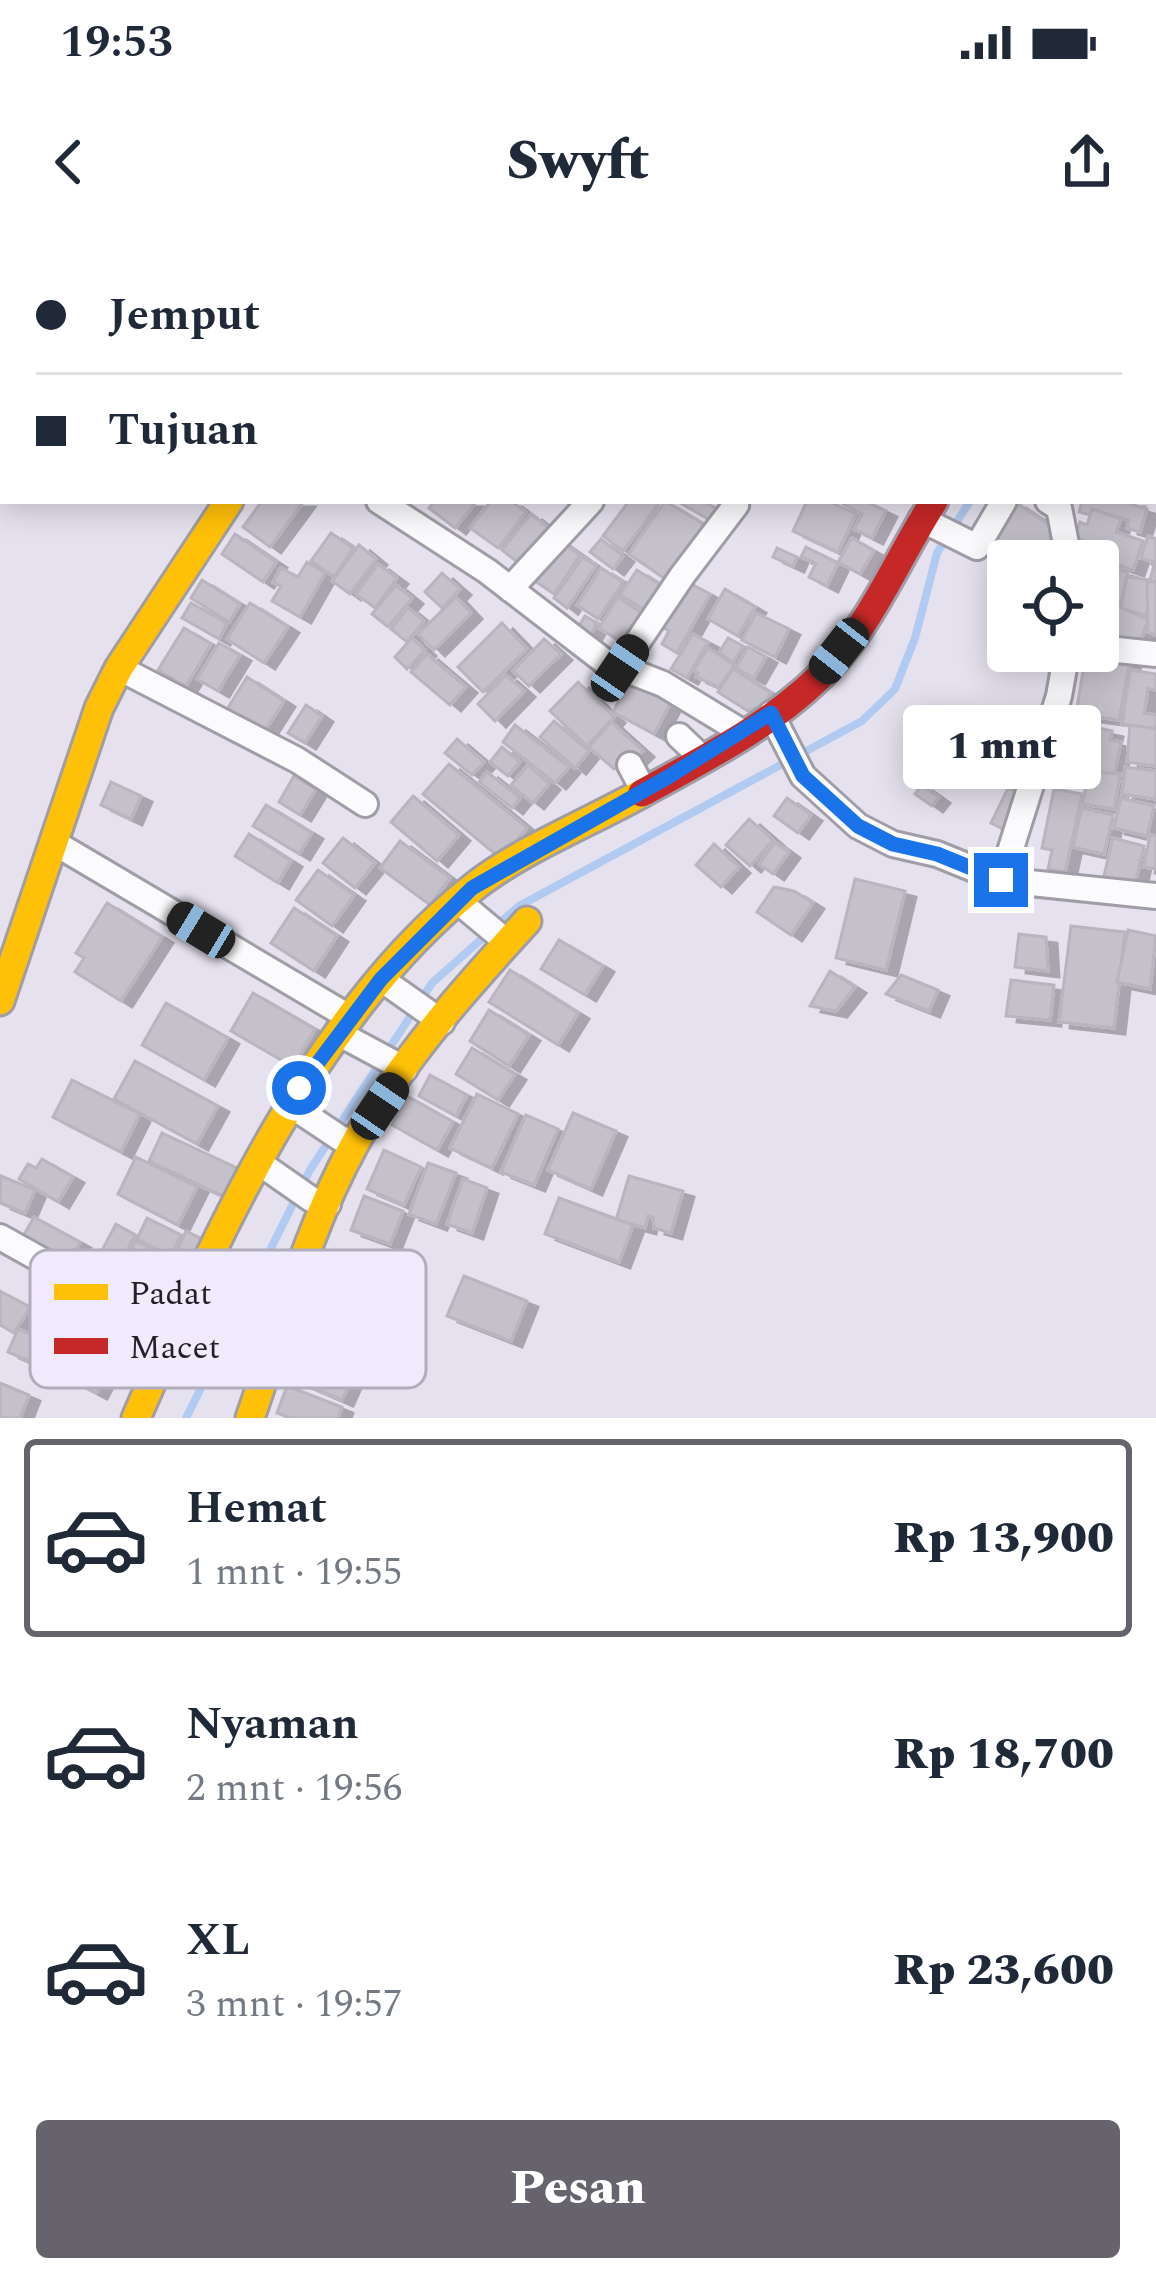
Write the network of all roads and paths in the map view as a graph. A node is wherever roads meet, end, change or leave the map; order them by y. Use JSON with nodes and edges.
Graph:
{"nodes":[{"id":1,"x":227,"y":504,"type":"edge"},
{"id":2,"x":383,"y":504,"type":"edge"},
{"id":3,"x":588,"y":504,"type":"edge"},
{"id":4,"x":735,"y":504,"type":"edge"},
{"id":5,"x":1002,"y":504,"type":"edge"},
{"id":6,"x":1053,"y":504,"type":"edge"},
{"id":7,"x":930,"y":515,"type":"edge"},
{"id":8,"x":1067,"y":540,"type":"edge"},
{"id":9,"x":510,"y":589,"type":"junction"},
{"id":10,"x":1119,"y":650,"type":"edge"},
{"id":11,"x":1156,"y":654,"type":"edge"},
{"id":12,"x":119,"y":668,"type":"junction"},
{"id":13,"x":620,"y":668,"type":"junction"},
{"id":14,"x":1063,"y":672,"type":"edge"},
{"id":15,"x":772,"y":718,"type":"junction"},
{"id":16,"x":742,"y":732,"type":"junction"},
{"id":17,"x":679,"y":736,"type":"dead end"},
{"id":18,"x":701,"y":757,"type":"junction"},
{"id":19,"x":630,"y":765,"type":"dead end"},
{"id":20,"x":644,"y":791,"type":"junction"},
{"id":21,"x":365,"y":804,"type":"dead end"},
{"id":22,"x":53,"y":842,"type":"junction"},
{"id":23,"x":1001,"y":880,"type":"junction"},
{"id":24,"x":1156,"y":896,"type":"edge"},
{"id":25,"x":466,"y":907,"type":"junction"},
{"id":26,"x":526,"y":921,"type":"dead end"},
{"id":27,"x":503,"y":939,"type":"junction"},
{"id":28,"x":387,"y":983,"type":"junction"},
{"id":29,"x":0,"y":1001,"type":"edge"},
{"id":30,"x":434,"y":1016,"type":"junction"},
{"id":31,"x":348,"y":1031,"type":"junction"},
{"id":32,"x":400,"y":1066,"type":"junction"},
{"id":33,"x":298,"y":1110,"type":"junction"},
{"id":34,"x":348,"y":1140,"type":"junction"},
{"id":35,"x":264,"y":1165,"type":"junction"},
{"id":36,"x":319,"y":1202,"type":"junction"},
{"id":37,"x":0,"y":1237,"type":"edge"},
{"id":38,"x":210,"y":1250,"type":"edge"},
{"id":39,"x":304,"y":1250,"type":"edge"},
{"id":40,"x":30,"y":1254,"type":"edge"},
{"id":41,"x":260,"y":1388,"type":"edge"},
{"id":42,"x":250,"y":1418,"type":"edge"}],
"edges":[{"from":1,"to":12,"type":"main road"},
{"from":2,"to":9,"type":"street"},
{"from":3,"to":9,"type":"street"},
{"from":4,"to":13,"type":"street"},
{"from":5,"to":7,"type":"street"},
{"from":6,"to":8,"type":"street"},
{"from":7,"to":15,"type":"main road"},
{"from":9,"to":13,"type":"street"},
{"from":10,"to":11,"type":"street"},
{"from":12,"to":21,"type":"street"},
{"from":12,"to":22,"type":"main road"},
{"from":13,"to":16,"type":"street"},
{"from":14,"to":23,"type":"street"},
{"from":15,"to":16,"type":"main road"},
{"from":15,"to":23,"type":"street"},
{"from":16,"to":18,"type":"main road"},
{"from":17,"to":18,"type":"street"},
{"from":18,"to":20,"type":"main road"},
{"from":19,"to":20,"type":"street"},
{"from":20,"to":25,"type":"main road"},
{"from":22,"to":29,"type":"main road"},
{"from":22,"to":31,"type":"street"},
{"from":23,"to":24,"type":"street"},
{"from":25,"to":27,"type":"street"},
{"from":25,"to":28,"type":"main road"},
{"from":26,"to":27,"type":"main road"},
{"from":27,"to":30,"type":"main road"},
{"from":28,"to":30,"type":"street"},
{"from":28,"to":31,"type":"main road"},
{"from":30,"to":32,"type":"main road"},
{"from":31,"to":32,"type":"street"},
{"from":31,"to":33,"type":"main road"},
{"from":32,"to":34,"type":"main road"},
{"from":33,"to":34,"type":"street"},
{"from":33,"to":35,"type":"main road"},
{"from":34,"to":36,"type":"main road"},
{"from":35,"to":36,"type":"street"},
{"from":35,"to":38,"type":"main road"},
{"from":36,"to":39,"type":"main road"},
{"from":37,"to":40,"type":"street"},
{"from":41,"to":42,"type":"main road"}]}
